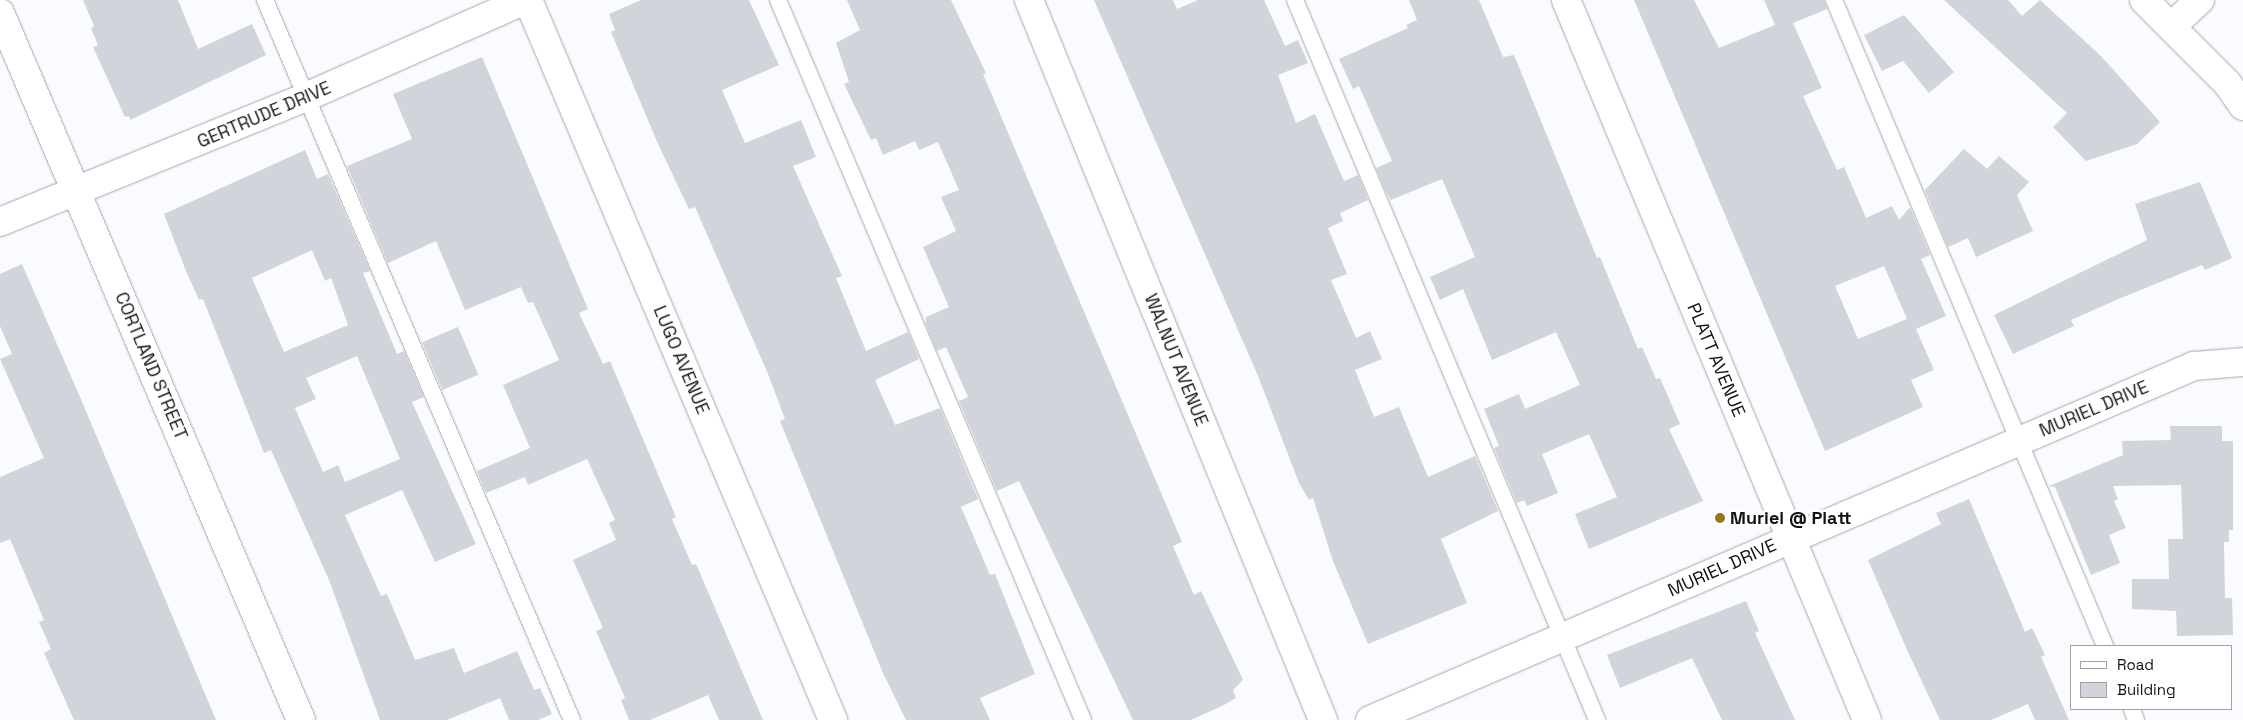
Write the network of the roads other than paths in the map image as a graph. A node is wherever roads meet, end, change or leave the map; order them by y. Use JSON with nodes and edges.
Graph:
{"nodes":[{"id":1,"x":265,"y":0,"type":"edge"},
{"id":2,"x":527,"y":0,"type":"edge"},
{"id":3,"x":778,"y":0,"type":"edge"},
{"id":4,"x":1029,"y":0,"type":"edge"},
{"id":5,"x":1295,"y":0,"type":"edge"},
{"id":6,"x":1566,"y":0,"type":"edge"},
{"id":7,"x":1834,"y":0,"type":"edge"},
{"id":8,"x":2144,"y":0,"type":"edge"},
{"id":9,"x":2200,"y":0,"type":"edge"},
{"id":10,"x":0,"y":13,"type":"edge"},
{"id":11,"x":2173,"y":25,"type":"junction"},
{"id":12,"x":306,"y":97,"type":"junction"},
{"id":13,"x":2243,"y":106,"type":"edge"},
{"id":14,"x":77,"y":193,"type":"junction"},
{"id":15,"x":0,"y":222,"type":"edge"},
{"id":16,"x":2243,"y":362,"type":"edge"},
{"id":17,"x":2020,"y":441,"type":"junction"},
{"id":18,"x":1790,"y":538,"type":"junction"},
{"id":19,"x":1562,"y":638,"type":"junction"},
{"id":20,"x":2106,"y":645,"type":"edge"},
{"id":21,"x":301,"y":720,"type":"edge"},
{"id":22,"x":572,"y":720,"type":"edge"},
{"id":23,"x":833,"y":720,"type":"edge"},
{"id":24,"x":1083,"y":720,"type":"edge"},
{"id":25,"x":1323,"y":720,"type":"edge"},
{"id":26,"x":1370,"y":720,"type":"edge"},
{"id":27,"x":1597,"y":720,"type":"edge"},
{"id":28,"x":1867,"y":720,"type":"edge"}],
"edges":[{"from":1,"to":12,"type":"lane"},
{"from":2,"to":12,"type":"street","name":"GERTRUDE DRIVE"},
{"from":2,"to":23,"type":"street","name":"LUGO AVENUE"},
{"from":3,"to":24,"type":"lane"},
{"from":4,"to":25,"type":"street","name":"WALNUT AVENUE"},
{"from":5,"to":19,"type":"lane"},
{"from":6,"to":18,"type":"street","name":"PLATT AVENUE"},
{"from":7,"to":17,"type":"lane"},
{"from":8,"to":11,"type":"street"},
{"from":9,"to":11,"type":"street"},
{"from":10,"to":14,"type":"street","name":"CORTLAND STREET"},
{"from":11,"to":13,"type":"street"},
{"from":12,"to":14,"type":"street","name":"GERTRUDE DRIVE"},
{"from":12,"to":22,"type":"lane"},
{"from":14,"to":15,"type":"street","name":"GERTRUDE DRIVE"},
{"from":14,"to":21,"type":"street","name":"CORTLAND STREET"},
{"from":16,"to":17,"type":"street","name":"MURIEL DRIVE"},
{"from":17,"to":18,"type":"street","name":"MURIEL DRIVE"},
{"from":17,"to":20,"type":"lane"},
{"from":18,"to":19,"type":"street","name":"MURIEL DRIVE"},
{"from":18,"to":28,"type":"street","name":"PLATT AVENUE"},
{"from":19,"to":26,"type":"street","name":"MURIEL DRIVE"},
{"from":19,"to":27,"type":"lane"}]}
